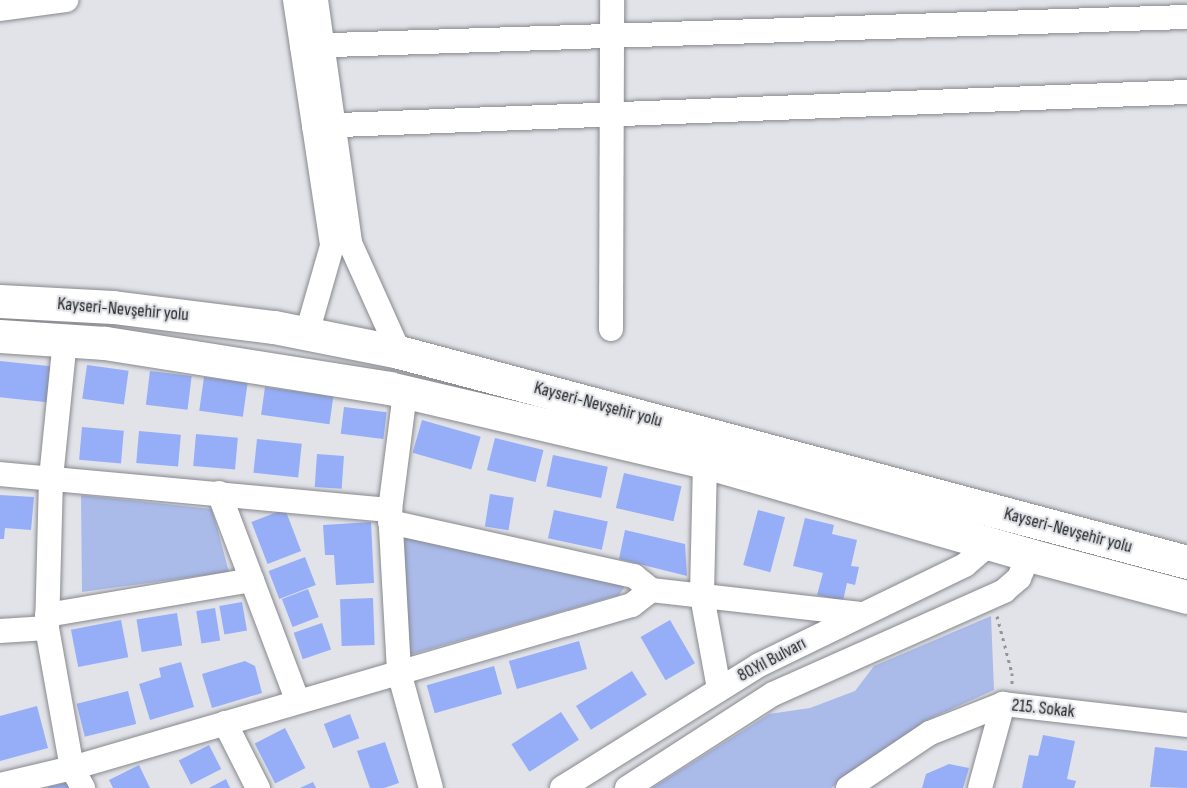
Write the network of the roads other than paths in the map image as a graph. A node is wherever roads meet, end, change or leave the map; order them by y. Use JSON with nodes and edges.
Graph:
{"nodes":[{"id":1,"x":66,"y":0,"type":"edge"},
{"id":2,"x":295,"y":0,"type":"edge"},
{"id":3,"x":316,"y":0,"type":"edge"},
{"id":4,"x":612,"y":0,"type":"edge"},
{"id":5,"x":0,"y":9,"type":"edge"},
{"id":6,"x":1187,"y":17,"type":"edge"},
{"id":7,"x":612,"y":36,"type":"junction"},
{"id":8,"x":312,"y":46,"type":"junction"},
{"id":9,"x":1187,"y":92,"type":"edge"},
{"id":10,"x":612,"y":113,"type":"junction"},
{"id":11,"x":324,"y":124,"type":"junction"},
{"id":12,"x":0,"y":301,"type":"edge"},
{"id":13,"x":611,"y":329,"type":"dead end"},
{"id":14,"x":307,"y":333,"type":"junction"},
{"id":15,"x":0,"y":336,"type":"edge"},
{"id":16,"x":65,"y":340,"type":"junction"},
{"id":17,"x":399,"y":352,"type":"junction"},
{"id":18,"x":405,"y":393,"type":"junction"},
{"id":19,"x":705,"y":462,"type":"junction"},
{"id":20,"x":0,"y":474,"type":"edge"},
{"id":21,"x":51,"y":478,"type":"junction"},
{"id":22,"x":219,"y":493,"type":"junction"},
{"id":23,"x":995,"y":511,"type":"junction"},
{"id":24,"x":390,"y":516,"type":"junction"},
{"id":25,"x":1039,"y":524,"type":"junction"},
{"id":26,"x":986,"y":542,"type":"junction"},
{"id":27,"x":1029,"y":555,"type":"junction"},
{"id":28,"x":1187,"y":562,"type":"edge"},
{"id":29,"x":252,"y":580,"type":"junction"},
{"id":30,"x":651,"y":590,"type":"junction"},
{"id":31,"x":702,"y":596,"type":"junction"},
{"id":32,"x":1187,"y":597,"type":"edge"},
{"id":33,"x":863,"y":614,"type":"junction"},
{"id":34,"x":47,"y":621,"type":"junction"},
{"id":35,"x":0,"y":631,"type":"edge"},
{"id":36,"x":399,"y":672,"type":"junction"},
{"id":37,"x":719,"y":689,"type":"junction"},
{"id":38,"x":298,"y":702,"type":"junction"},
{"id":39,"x":1003,"y":704,"type":"junction"},
{"id":40,"x":225,"y":723,"type":"junction"},
{"id":41,"x":1187,"y":725,"type":"edge"},
{"id":42,"x":78,"y":778,"type":"edge"},
{"id":43,"x":578,"y":784,"type":"edge"},
{"id":44,"x":0,"y":785,"type":"edge"},
{"id":45,"x":258,"y":788,"type":"edge"},
{"id":46,"x":431,"y":788,"type":"edge"},
{"id":47,"x":627,"y":788,"type":"edge"},
{"id":48,"x":848,"y":788,"type":"edge"},
{"id":49,"x":980,"y":788,"type":"edge"}],
"edges":[{"from":1,"to":5,"type":"street"},
{"from":2,"to":8,"type":"street"},
{"from":3,"to":8,"type":"street"},
{"from":4,"to":7,"type":"street"},
{"from":6,"to":7,"type":"street"},
{"from":7,"to":8,"type":"street"},
{"from":7,"to":10,"type":"street"},
{"from":8,"to":11,"type":"street"},
{"from":9,"to":10,"type":"street"},
{"from":10,"to":11,"type":"street"},
{"from":10,"to":13,"type":"street"},
{"from":11,"to":14,"type":"street"},
{"from":11,"to":17,"type":"street"},
{"from":12,"to":14,"type":"highway","name":"Kayseri-Nevşehir yolu"},
{"from":14,"to":17,"type":"highway","name":"Kayseri-Nevşehir yolu"},
{"from":15,"to":16,"type":"highway","name":"Kayseri-Nevşehir yolu"},
{"from":16,"to":18,"type":"highway","name":"Kayseri-Nevşehir yolu"},
{"from":16,"to":21,"type":"street"},
{"from":17,"to":23,"type":"highway","name":"Kayseri-Nevşehir yolu"},
{"from":18,"to":19,"type":"highway","name":"Kayseri-Nevşehir yolu"},
{"from":18,"to":24,"type":"street"},
{"from":19,"to":26,"type":"highway","name":"Kayseri-Nevşehir yolu"},
{"from":19,"to":31,"type":"street"},
{"from":20,"to":21,"type":"street"},
{"from":21,"to":22,"type":"street"},
{"from":21,"to":34,"type":"street"},
{"from":22,"to":24,"type":"street"},
{"from":22,"to":29,"type":"street"},
{"from":23,"to":25,"type":"highway","name":"Kayseri-Nevşehir yolu"},
{"from":23,"to":26,"type":"highway"},
{"from":24,"to":30,"type":"street"},
{"from":24,"to":36,"type":"street"},
{"from":25,"to":27,"type":"highway"},
{"from":25,"to":28,"type":"highway","name":"Kayseri-Nevşehir yolu"},
{"from":26,"to":27,"type":"highway","name":"Kayseri-Nevşehir yolu"},
{"from":26,"to":33,"type":"street","name":"80.Yıl Bulvarı"},
{"from":27,"to":32,"type":"highway","name":"Kayseri-Nevşehir yolu"},
{"from":27,"to":47,"type":"street","name":"80.Yıl Bulvarı"},
{"from":29,"to":34,"type":"street"},
{"from":29,"to":38,"type":"street"},
{"from":30,"to":31,"type":"street"},
{"from":30,"to":36,"type":"street"},
{"from":31,"to":33,"type":"street"},
{"from":31,"to":37,"type":"street"},
{"from":33,"to":37,"type":"street","name":"80.Yıl Bulvarı"},
{"from":34,"to":35,"type":"street"},
{"from":34,"to":42,"type":"street"},
{"from":36,"to":38,"type":"street"},
{"from":36,"to":46,"type":"street"},
{"from":37,"to":43,"type":"street","name":"80.Yıl Bulvarı"},
{"from":38,"to":40,"type":"street"},
{"from":39,"to":41,"type":"street","name":"215. Sokak"},
{"from":39,"to":48,"type":"street","name":"215. Sokak"},
{"from":39,"to":49,"type":"street"},
{"from":40,"to":42,"type":"street"},
{"from":40,"to":45,"type":"street"},
{"from":42,"to":44,"type":"street"}]}
